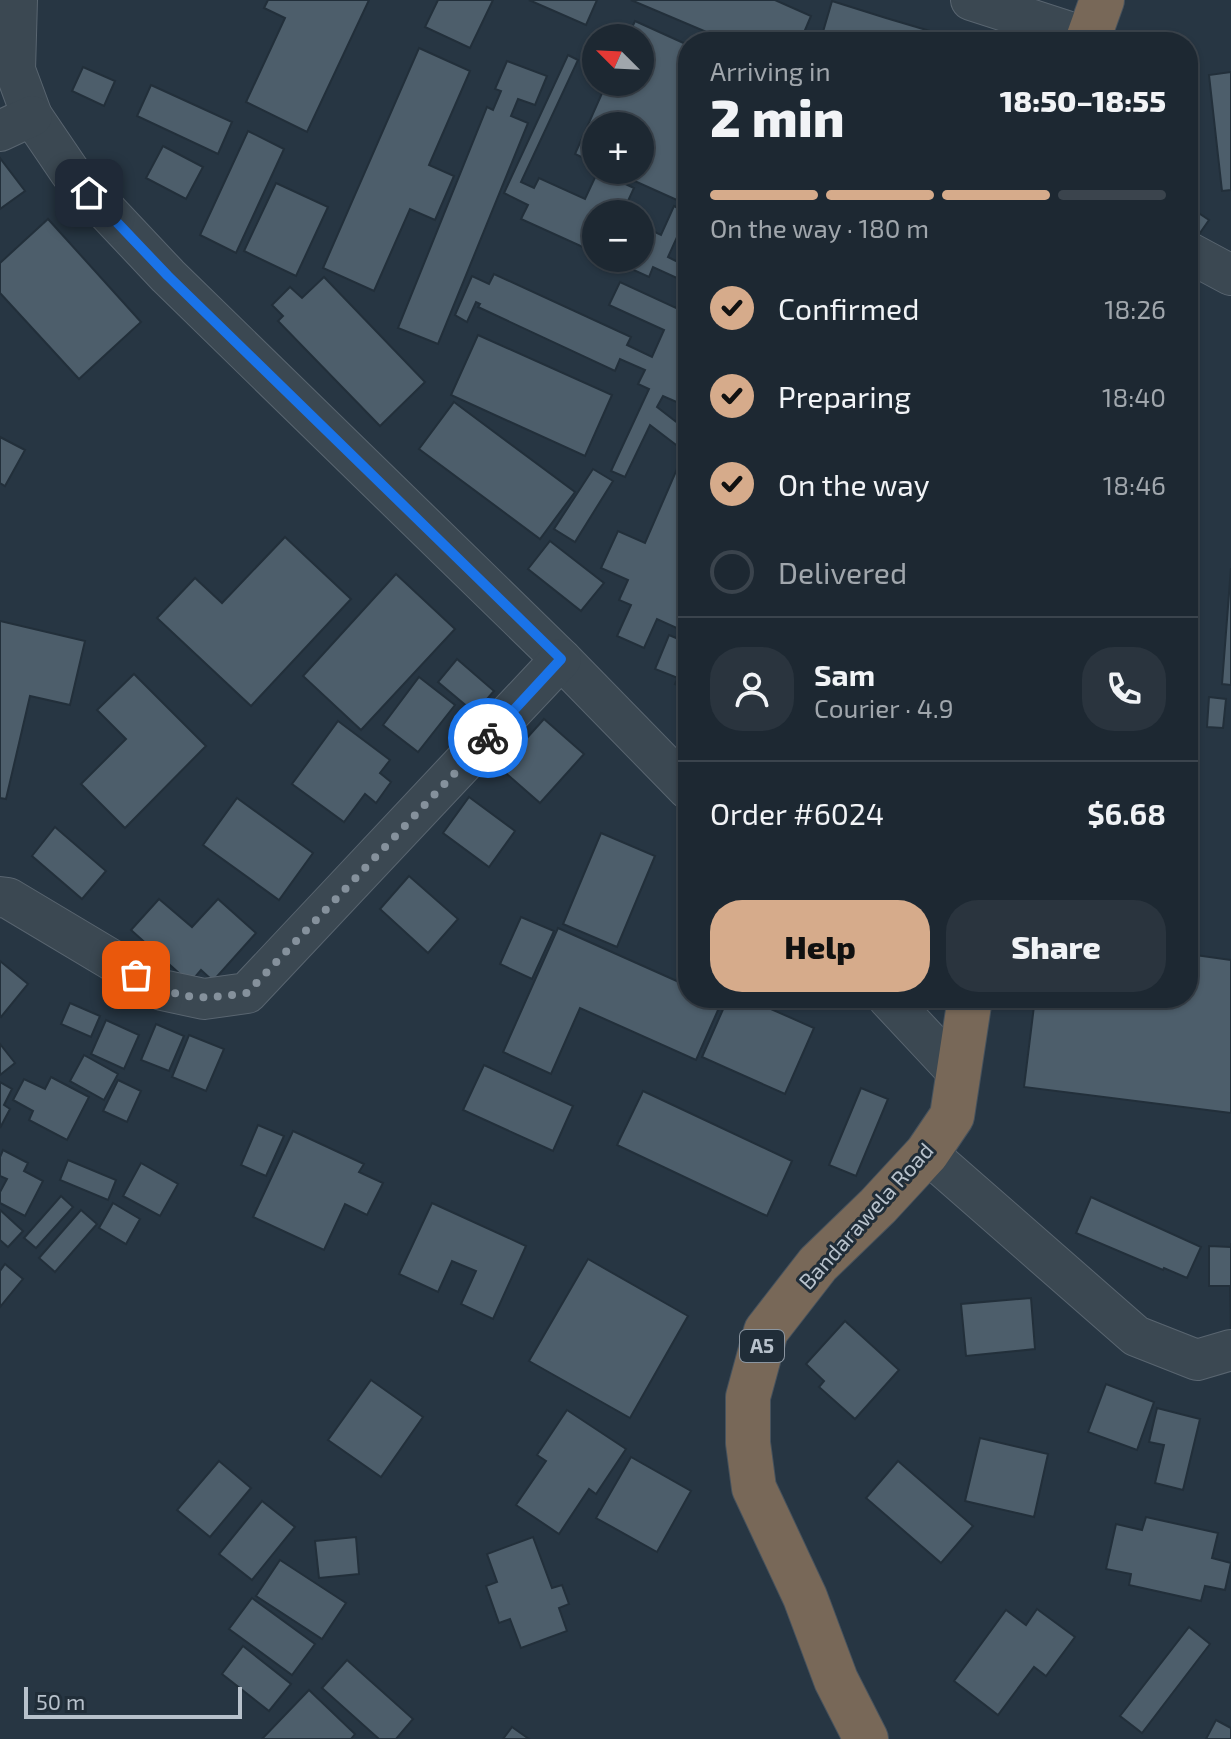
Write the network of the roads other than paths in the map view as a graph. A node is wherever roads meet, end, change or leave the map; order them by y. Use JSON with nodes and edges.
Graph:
{"nodes":[{"id":1,"x":17,"y":0,"type":"edge"},
{"id":2,"x":971,"y":0,"type":"edge"},
{"id":3,"x":1092,"y":27,"type":"edge"},
{"id":4,"x":8,"y":71,"type":"edge"},
{"id":5,"x":16,"y":124,"type":"edge"},
{"id":6,"x":1198,"y":257,"type":"edge"},
{"id":7,"x":1231,"y":275,"type":"edge"},
{"id":8,"x":561,"y":659,"type":"junction"},
{"id":9,"x":678,"y":779,"type":"edge"},
{"id":10,"x":0,"y":897,"type":"edge"},
{"id":11,"x":897,"y":1008,"type":"edge"},
{"id":12,"x":969,"y":1008,"type":"edge"},
{"id":13,"x":959,"y":1074,"type":"junction"},
{"id":14,"x":927,"y":1153,"type":"junction"},
{"id":15,"x":1231,"y":1350,"type":"edge"},
{"id":16,"x":866,"y":1739,"type":"edge"}],
"edges":[{"from":1,"to":4,"type":"street"},
{"from":2,"to":3,"type":"street"},
{"from":4,"to":5,"type":"street"},
{"from":5,"to":8,"type":"street"},
{"from":6,"to":7,"type":"street"},
{"from":8,"to":9,"type":"street"},
{"from":8,"to":10,"type":"street"},
{"from":11,"to":13,"type":"street"},
{"from":12,"to":13,"type":"highway","name":"Bandarawela Road","number":"A5"},
{"from":13,"to":14,"type":"highway","name":"Bandarawela Road","number":"A5"},
{"from":14,"to":15,"type":"street"},
{"from":14,"to":16,"type":"highway","name":"Bandarawela Road","number":"A5"}]}
